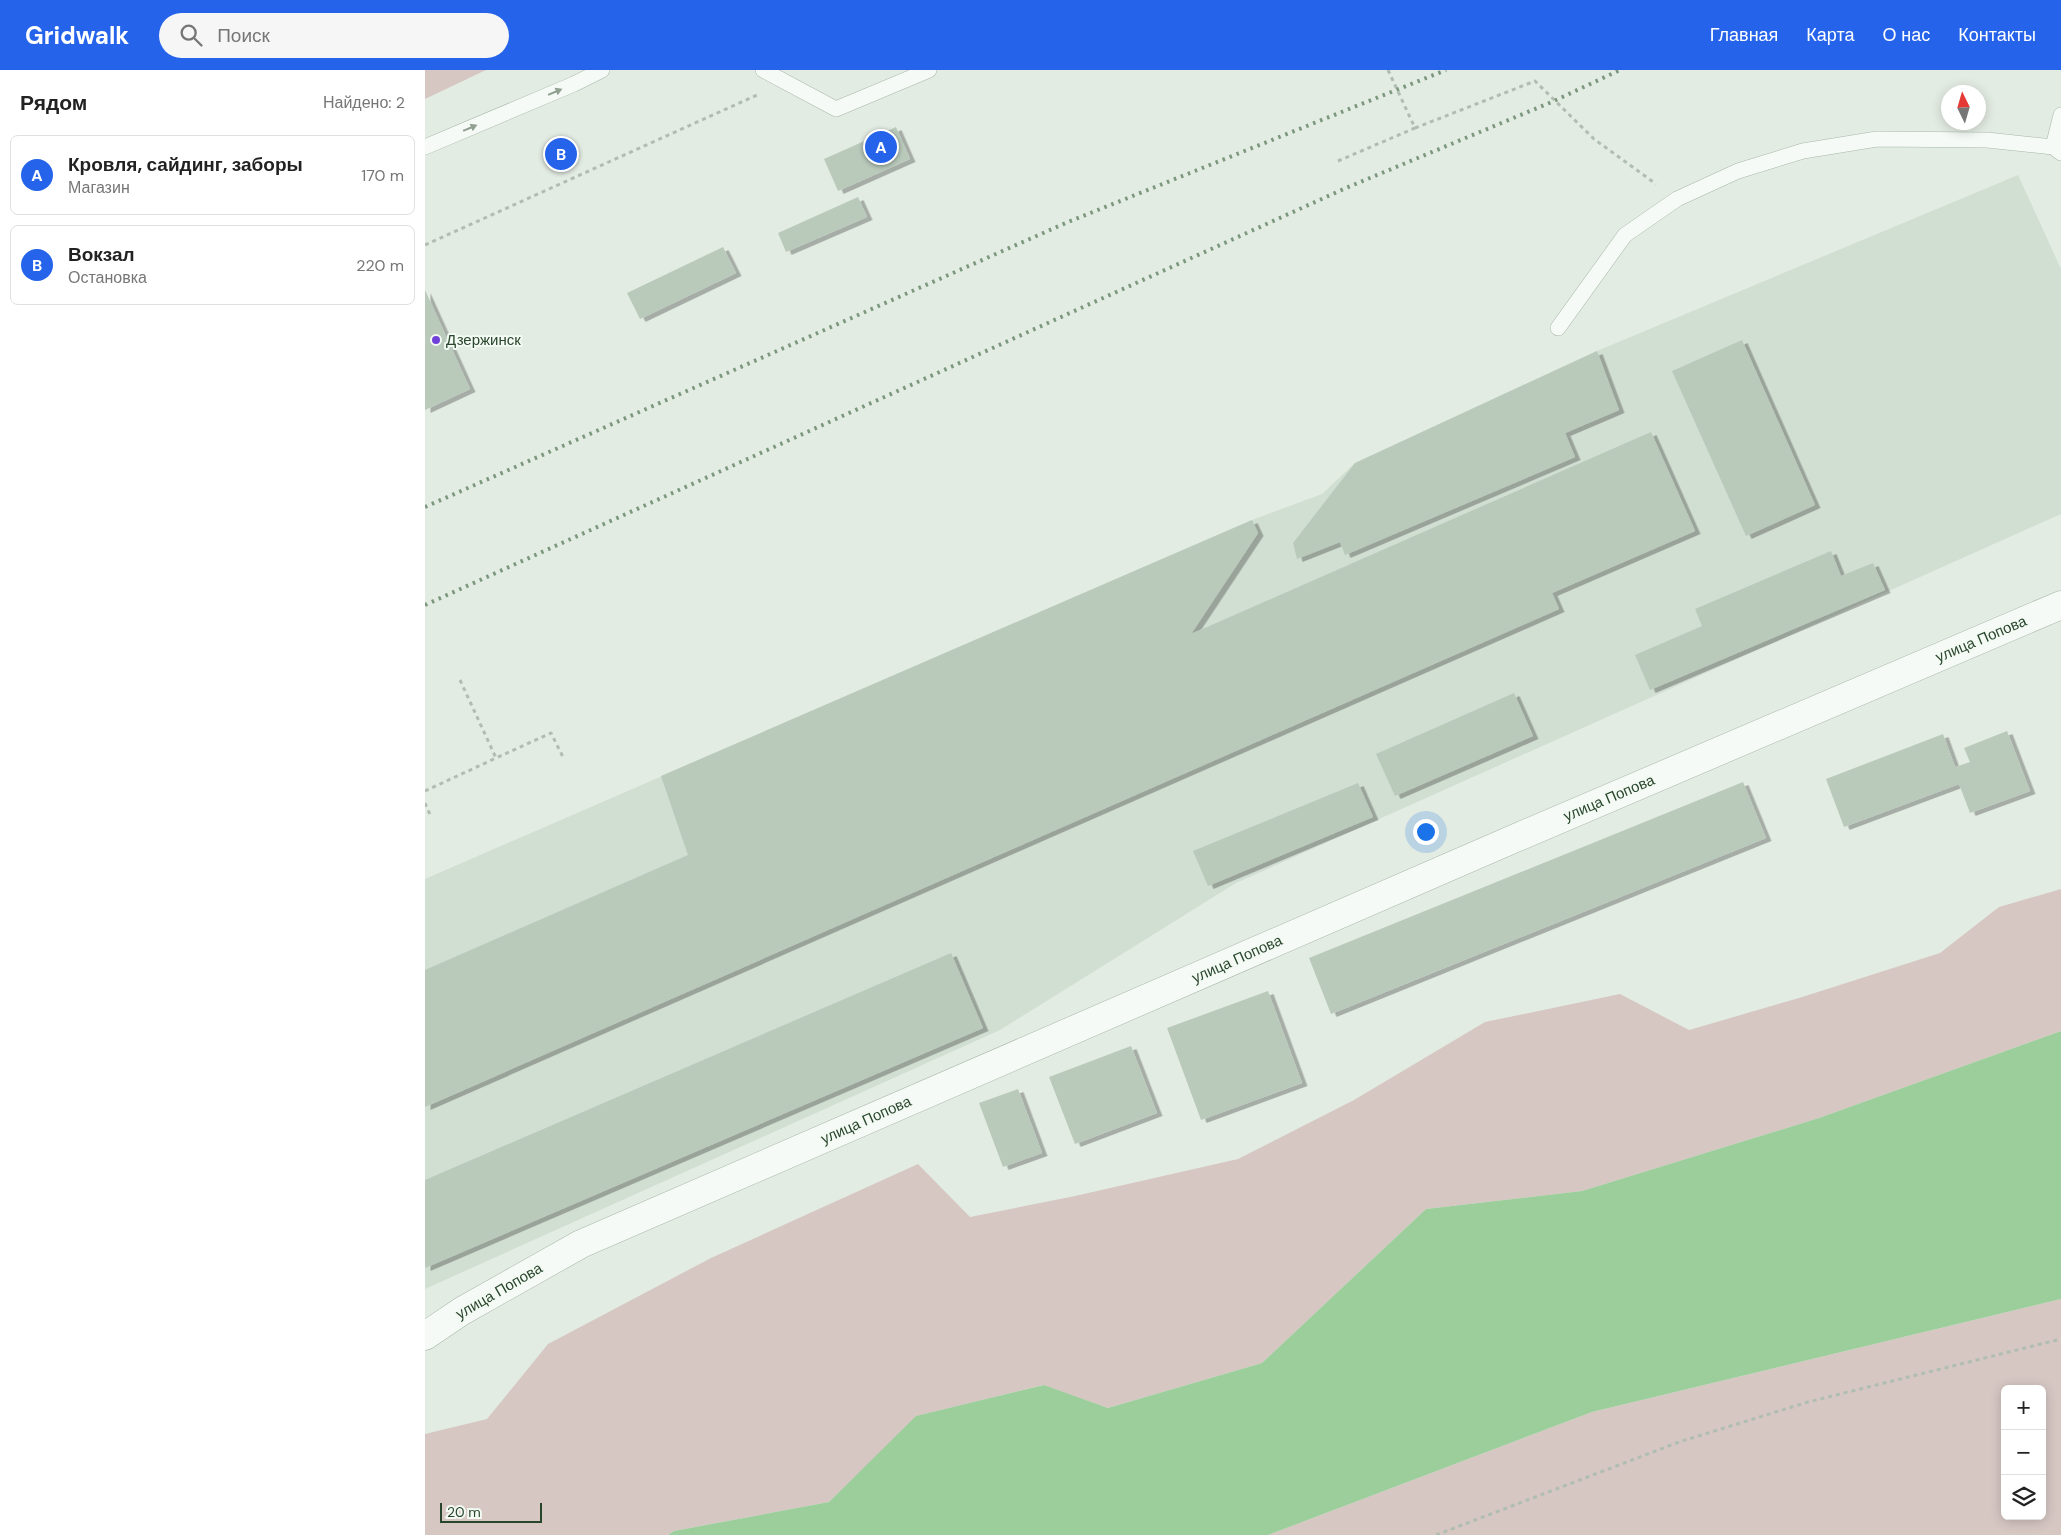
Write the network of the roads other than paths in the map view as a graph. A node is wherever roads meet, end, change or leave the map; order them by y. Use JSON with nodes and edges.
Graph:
{"nodes":[{"id":1,"x":581,"y":70,"type":"edge"},
{"id":2,"x":586,"y":70,"type":"edge"},
{"id":3,"x":602,"y":70,"type":"edge"},
{"id":4,"x":763,"y":70,"type":"edge"},
{"id":5,"x":929,"y":70,"type":"edge"},
{"id":6,"x":574,"y":84,"type":"junction"},
{"id":7,"x":2061,"y":115,"type":"edge"},
{"id":8,"x":425,"y":147,"type":"edge"},
{"id":9,"x":2057,"y":150,"type":"edge"},
{"id":10,"x":1558,"y":328,"type":"dead end"},
{"id":11,"x":2061,"y":605,"type":"edge"},
{"id":12,"x":425,"y":1336,"type":"edge"}],
"edges":[{"from":1,"to":6,"type":"lane"},
{"from":2,"to":6,"type":"lane"},
{"from":3,"to":6,"type":"lane"},
{"from":4,"to":5,"type":"lane"},
{"from":8,"to":6,"type":"lane","one_way":true},
{"from":7,"to":9,"type":"lane"},
{"from":9,"to":10,"type":"lane"},
{"from":11,"to":12,"type":"street","name":"улица Попова"}]}
